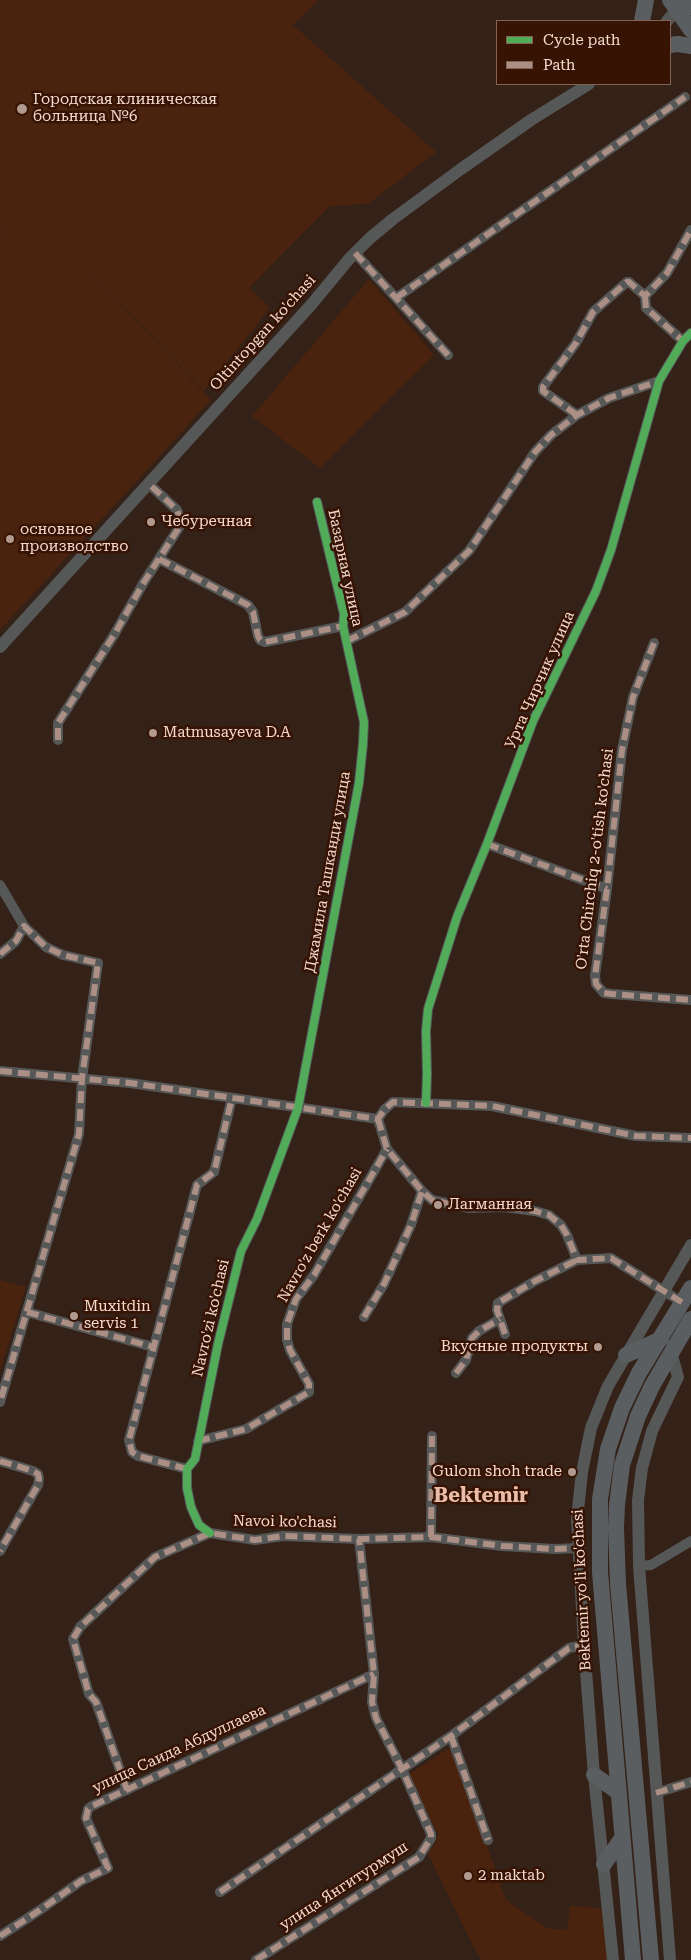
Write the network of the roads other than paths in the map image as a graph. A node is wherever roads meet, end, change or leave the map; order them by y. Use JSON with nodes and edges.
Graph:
{"nodes":[{"id":1,"x":646,"y":0,"type":"edge"},
{"id":2,"x":679,"y":6,"type":"edge"},
{"id":3,"x":642,"y":20,"type":"edge"},
{"id":4,"x":691,"y":30,"type":"edge"},
{"id":5,"x":671,"y":46,"type":"edge"},
{"id":6,"x":691,"y":46,"type":"edge"},
{"id":7,"x":587,"y":85,"type":"edge"},
{"id":8,"x":685,"y":97,"type":"dead end"},
{"id":9,"x":691,"y":230,"type":"edge"},
{"id":10,"x":355,"y":253,"type":"junction"},
{"id":11,"x":645,"y":296,"type":"junction"},
{"id":12,"x":396,"y":298,"type":"junction"},
{"id":13,"x":691,"y":333,"type":"edge"},
{"id":14,"x":683,"y":340,"type":"junction"},
{"id":15,"x":448,"y":355,"type":"dead end"},
{"id":16,"x":659,"y":381,"type":"junction"},
{"id":17,"x":577,"y":415,"type":"junction"},
{"id":18,"x":149,"y":484,"type":"junction"},
{"id":19,"x":317,"y":502,"type":"dead end"},
{"id":20,"x":159,"y":559,"type":"junction"},
{"id":21,"x":344,"y":626,"type":"junction"},
{"id":22,"x":347,"y":641,"type":"junction"},
{"id":23,"x":654,"y":643,"type":"dead end"},
{"id":24,"x":0,"y":647,"type":"edge"},
{"id":25,"x":58,"y":740,"type":"dead end"},
{"id":26,"x":487,"y":844,"type":"junction"},
{"id":27,"x":0,"y":885,"type":"edge"},
{"id":28,"x":607,"y":889,"type":"junction"},
{"id":29,"x":24,"y":926,"type":"junction"},
{"id":30,"x":0,"y":954,"type":"edge"},
{"id":31,"x":691,"y":1000,"type":"edge"},
{"id":32,"x":0,"y":1071,"type":"edge"},
{"id":33,"x":82,"y":1078,"type":"junction"},
{"id":34,"x":232,"y":1098,"type":"junction"},
{"id":35,"x":426,"y":1103,"type":"junction"},
{"id":36,"x":298,"y":1108,"type":"junction"},
{"id":37,"x":378,"y":1119,"type":"junction"},
{"id":38,"x":691,"y":1138,"type":"edge"},
{"id":39,"x":387,"y":1149,"type":"junction"},
{"id":40,"x":422,"y":1191,"type":"junction"},
{"id":41,"x":691,"y":1245,"type":"edge"},
{"id":42,"x":577,"y":1260,"type":"junction"},
{"id":43,"x":664,"y":1291,"type":"junction"},
{"id":44,"x":687,"y":1296,"type":"edge"},
{"id":45,"x":27,"y":1312,"type":"junction"},
{"id":46,"x":364,"y":1317,"type":"dead end"},
{"id":47,"x":691,"y":1318,"type":"edge"},
{"id":48,"x":500,"y":1320,"type":"junction"},
{"id":49,"x":506,"y":1334,"type":"dead end"},
{"id":50,"x":661,"y":1339,"type":"junction"},
{"id":51,"x":153,"y":1347,"type":"junction"},
{"id":52,"x":671,"y":1352,"type":"junction"},
{"id":53,"x":626,"y":1355,"type":"junction"},
{"id":54,"x":456,"y":1373,"type":"dead end"},
{"id":55,"x":0,"y":1402,"type":"edge"},
{"id":56,"x":432,"y":1436,"type":"dead end"},
{"id":57,"x":198,"y":1441,"type":"junction"},
{"id":58,"x":0,"y":1461,"type":"edge"},
{"id":59,"x":187,"y":1469,"type":"junction"},
{"id":60,"x":210,"y":1533,"type":"junction"},
{"id":61,"x":431,"y":1536,"type":"junction"},
{"id":62,"x":359,"y":1540,"type":"junction"},
{"id":63,"x":691,"y":1541,"type":"edge"},
{"id":64,"x":578,"y":1548,"type":"junction"},
{"id":65,"x":0,"y":1551,"type":"edge"},
{"id":66,"x":639,"y":1566,"type":"junction"},
{"id":67,"x":584,"y":1645,"type":"junction"},
{"id":68,"x":374,"y":1674,"type":"junction"},
{"id":69,"x":451,"y":1736,"type":"junction"},
{"id":70,"x":402,"y":1769,"type":"junction"},
{"id":71,"x":594,"y":1774,"type":"junction"},
{"id":72,"x":691,"y":1782,"type":"edge"},
{"id":73,"x":127,"y":1790,"type":"junction"},
{"id":74,"x":618,"y":1792,"type":"junction"},
{"id":75,"x":656,"y":1793,"type":"junction"},
{"id":76,"x":622,"y":1838,"type":"junction"},
{"id":77,"x":488,"y":1840,"type":"dead end"},
{"id":78,"x":604,"y":1864,"type":"junction"},
{"id":79,"x":220,"y":1892,"type":"dead end"},
{"id":80,"x":0,"y":1936,"type":"edge"},
{"id":81,"x":256,"y":1960,"type":"edge"},
{"id":82,"x":613,"y":1960,"type":"edge"},
{"id":83,"x":633,"y":1960,"type":"edge"},
{"id":84,"x":651,"y":1960,"type":"edge"},
{"id":85,"x":670,"y":1960,"type":"edge"}],
"edges":[{"from":1,"to":3,"type":"highway"},
{"from":2,"to":4,"type":"highway"},
{"from":5,"to":6,"type":"highway"},
{"from":7,"to":10,"type":"street","name":"Oltintopgan ko'chasi"},
{"from":8,"to":12,"type":"street"},
{"from":9,"to":11,"type":"street"},
{"from":10,"to":12,"type":"street"},
{"from":10,"to":18,"type":"street","name":"Oltintopgan ko'chasi"},
{"from":11,"to":14,"type":"street"},
{"from":11,"to":17,"type":"street"},
{"from":12,"to":15,"type":"street"},
{"from":13,"to":14,"type":"street","name":"Урта Чирчик улица"},
{"from":14,"to":16,"type":"street","name":"Урта Чирчик улица"},
{"from":16,"to":17,"type":"street"},
{"from":16,"to":26,"type":"street","name":"Урта Чирчик улица"},
{"from":17,"to":22,"type":"street"},
{"from":18,"to":20,"type":"street"},
{"from":18,"to":24,"type":"street","name":"Oltintopgan ko'chasi"},
{"from":19,"to":21,"type":"street","name":"Базарная улица"},
{"from":20,"to":21,"type":"street"},
{"from":20,"to":25,"type":"street"},
{"from":21,"to":22,"type":"street","name":"Базарная улица"},
{"from":22,"to":36,"type":"street","name":"Джамила Ташканди улица"},
{"from":23,"to":28,"type":"street","name":"O'rta Chirchiq 2-o'tish ko'chasi"},
{"from":26,"to":28,"type":"street"},
{"from":26,"to":35,"type":"street","name":"Урта Чирчик улица"},
{"from":27,"to":29,"type":"street"},
{"from":28,"to":31,"type":"street","name":"O'rta Chirchiq 2-o'tish ko'chasi"},
{"from":29,"to":30,"type":"street"},
{"from":29,"to":33,"type":"street"},
{"from":32,"to":33,"type":"street"},
{"from":33,"to":34,"type":"street"},
{"from":33,"to":45,"type":"street"},
{"from":34,"to":36,"type":"street"},
{"from":34,"to":51,"type":"street"},
{"from":35,"to":37,"type":"street"},
{"from":35,"to":38,"type":"street"},
{"from":36,"to":37,"type":"street"},
{"from":36,"to":57,"type":"street","name":"Navro'zi ko'chasi"},
{"from":37,"to":39,"type":"street"},
{"from":39,"to":40,"type":"street"},
{"from":39,"to":57,"type":"street","name":"Navro'z berk ko'chasi"},
{"from":40,"to":42,"type":"street"},
{"from":40,"to":46,"type":"street"},
{"from":41,"to":43,"type":"street","name":"Bektemir yo'li ko'chasi"},
{"from":42,"to":43,"type":"street"},
{"from":42,"to":48,"type":"street"},
{"from":43,"to":44,"type":"street"},
{"from":43,"to":53,"type":"street","name":"Bektemir yo'li ko'chasi"},
{"from":44,"to":50,"type":"highway","name":"Bektemir yo'li ko'chasi"},
{"from":45,"to":51,"type":"street"},
{"from":45,"to":55,"type":"street"},
{"from":47,"to":52,"type":"highway"},
{"from":48,"to":49,"type":"street"},
{"from":48,"to":54,"type":"street"},
{"from":50,"to":53,"type":"highway"},
{"from":50,"to":74,"type":"highway","name":"Bektemir yo'li ko'chasi"},
{"from":51,"to":59,"type":"street"},
{"from":52,"to":66,"type":"street"},
{"from":52,"to":84,"type":"highway"},
{"from":53,"to":64,"type":"street","name":"Bektemir yo'li ko'chasi"},
{"from":56,"to":61,"type":"street"},
{"from":57,"to":59,"type":"street","name":"Navro'zi ko'chasi"},
{"from":58,"to":65,"type":"street"},
{"from":59,"to":60,"type":"street","name":"Navro'zi ko'chasi"},
{"from":60,"to":62,"type":"street","name":"Navoi ko'chasi"},
{"from":60,"to":73,"type":"street"},
{"from":61,"to":62,"type":"street","name":"Navoi ko'chasi"},
{"from":61,"to":64,"type":"street","name":"Navoi ko'chasi"},
{"from":62,"to":68,"type":"street","name":"улица Янгитурмуш"},
{"from":63,"to":66,"type":"street"},
{"from":64,"to":67,"type":"street","name":"Bektemir yo'li ko'chasi"},
{"from":66,"to":75,"type":"street"},
{"from":67,"to":69,"type":"street"},
{"from":67,"to":71,"type":"street","name":"Bektemir yo'li ko'chasi"},
{"from":68,"to":70,"type":"street","name":"улица Янгитурмуш"},
{"from":68,"to":73,"type":"street","name":"улица Саида Абдуллаева"},
{"from":69,"to":70,"type":"street"},
{"from":69,"to":77,"type":"street"},
{"from":70,"to":79,"type":"street"},
{"from":70,"to":81,"type":"street","name":"улица Янгитурмуш"},
{"from":71,"to":74,"type":"highway"},
{"from":71,"to":78,"type":"street","name":"Bektemir yo'li ko'chasi"},
{"from":72,"to":75,"type":"street"},
{"from":73,"to":80,"type":"street","name":"улица Саида Абдуллаева"},
{"from":74,"to":76,"type":"highway","name":"Bektemir yo'li ko'chasi"},
{"from":75,"to":85,"type":"street"},
{"from":76,"to":78,"type":"highway"},
{"from":76,"to":83,"type":"highway","name":"Bektemir yo'li ko'chasi"},
{"from":78,"to":82,"type":"street","name":"Bektemir yo'li ko'chasi"}]}
